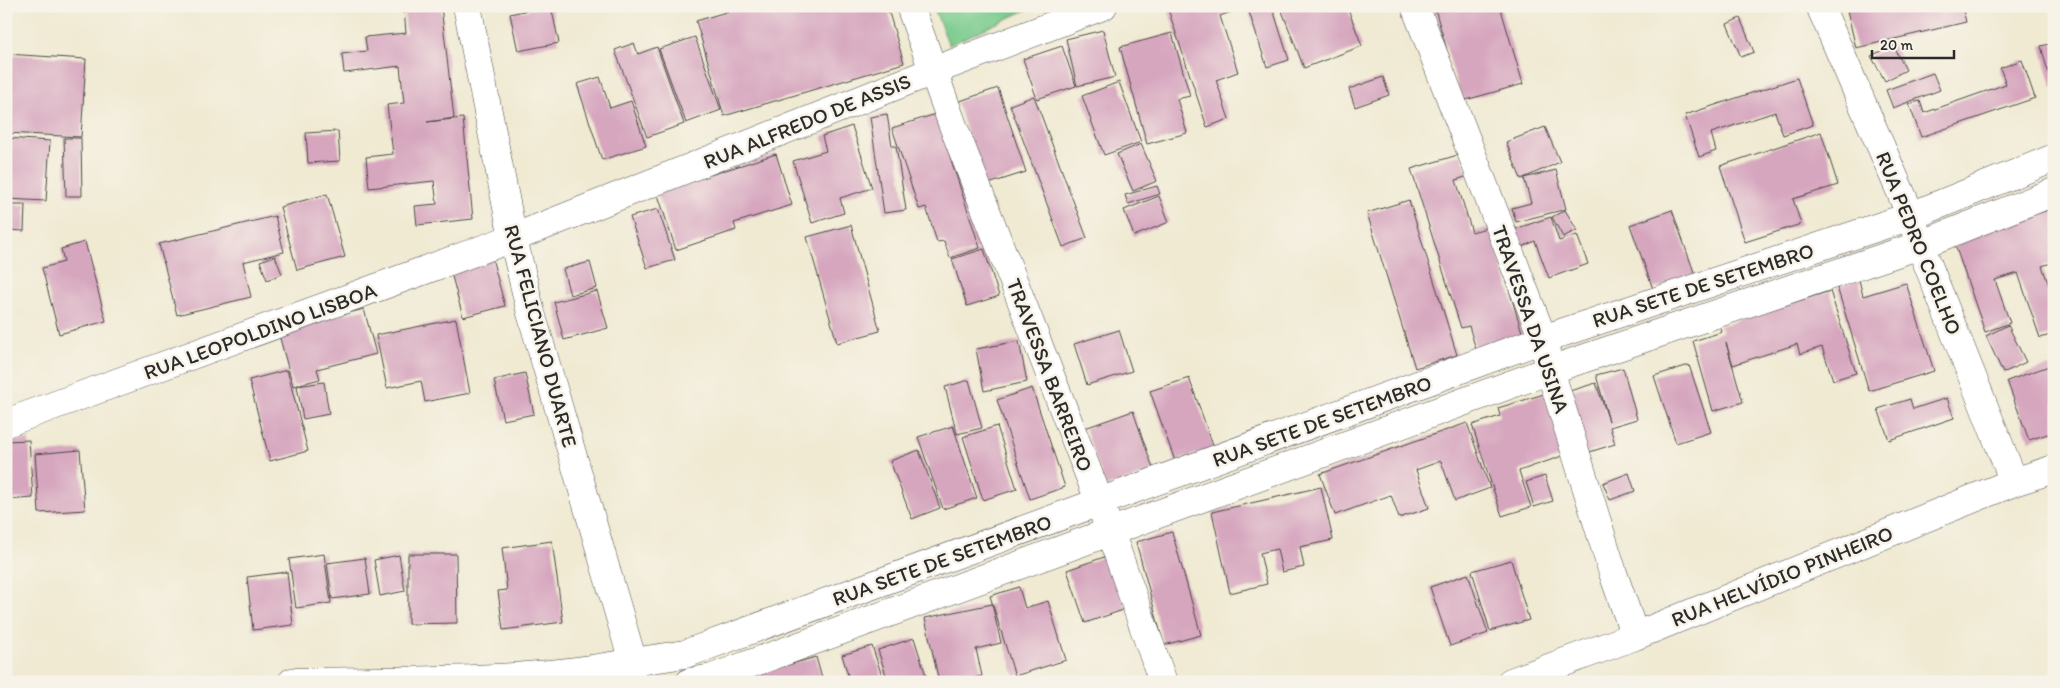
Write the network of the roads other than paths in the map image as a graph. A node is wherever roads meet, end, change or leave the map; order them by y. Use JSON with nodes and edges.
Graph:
{"nodes":[{"id":1,"x":467,"y":6,"type":"edge"},
{"id":2,"x":910,"y":6,"type":"edge"},
{"id":3,"x":1103,"y":6,"type":"edge"},
{"id":4,"x":1415,"y":6,"type":"edge"},
{"id":5,"x":1820,"y":6,"type":"edge"},
{"id":6,"x":933,"y":71,"type":"junction"},
{"id":7,"x":2054,"y":158,"type":"edge"},
{"id":8,"x":2054,"y":192,"type":"edge"},
{"id":9,"x":1911,"y":216,"type":"junction"},
{"id":10,"x":513,"y":238,"type":"junction"},
{"id":11,"x":1920,"y":245,"type":"junction"},
{"id":12,"x":1543,"y":339,"type":"junction"},
{"id":13,"x":1550,"y":370,"type":"junction"},
{"id":14,"x":6,"y":423,"type":"edge"},
{"id":15,"x":2054,"y":469,"type":"edge"},
{"id":16,"x":2014,"y":482,"type":"junction"},
{"id":17,"x":1100,"y":503,"type":"junction"},
{"id":18,"x":1109,"y":532,"type":"junction"},
{"id":19,"x":1635,"y":636,"type":"junction"},
{"id":20,"x":631,"y":675,"type":"edge"},
{"id":21,"x":292,"y":682,"type":"edge"},
{"id":22,"x":690,"y":682,"type":"edge"},
{"id":23,"x":1162,"y":682,"type":"edge"},
{"id":24,"x":1511,"y":682,"type":"edge"}],
"edges":[{"from":1,"to":10,"type":"street","name":"RUA FELICIANO DUARTE"},
{"from":2,"to":6,"type":"street","name":"TRAVESSA BARREIRO"},
{"from":3,"to":6,"type":"street","name":"RUA ALFREDO DE ASSIS"},
{"from":4,"to":12,"type":"street","name":"TRAVESSA DA USINA"},
{"from":5,"to":9,"type":"street","name":"RUA PEDRO COELHO"},
{"from":6,"to":10,"type":"street","name":"RUA ALFREDO DE ASSIS"},
{"from":6,"to":17,"type":"street","name":"TRAVESSA BARREIRO"},
{"from":7,"to":9,"type":"street","name":"RUA SETE DE SETEMBRO"},
{"from":8,"to":11,"type":"street","name":"RUA SETE DE SETEMBRO"},
{"from":9,"to":11,"type":"street","name":"RUA PEDRO COELHO"},
{"from":9,"to":12,"type":"street","name":"RUA SETE DE SETEMBRO"},
{"from":10,"to":14,"type":"street","name":"RUA LEOPOLDINO LISBOA"},
{"from":10,"to":20,"type":"street","name":"RUA FELICIANO DUARTE"},
{"from":11,"to":13,"type":"street","name":"RUA SETE DE SETEMBRO"},
{"from":11,"to":16,"type":"street","name":"RUA PEDRO COELHO"},
{"from":12,"to":13,"type":"street","name":"TRAVESSA DA USINA"},
{"from":12,"to":17,"type":"street","name":"RUA SETE DE SETEMBRO"},
{"from":13,"to":18,"type":"street","name":"RUA SETE DE SETEMBRO"},
{"from":13,"to":19,"type":"street","name":"TRAVESSA DA USINA"},
{"from":15,"to":16,"type":"street","name":"RUA HELVÍDIO PINHEIRO"},
{"from":16,"to":19,"type":"street","name":"RUA HELVÍDIO PINHEIRO"},
{"from":17,"to":18,"type":"street","name":"TRAVESSA BARREIRO"},
{"from":17,"to":20,"type":"street","name":"RUA SETE DE SETEMBRO"},
{"from":18,"to":22,"type":"street","name":"RUA SETE DE SETEMBRO"},
{"from":18,"to":23,"type":"street","name":"TRAVESSA BARREIRO"},
{"from":19,"to":24,"type":"street","name":"RUA HELVÍDIO PINHEIRO"},
{"from":20,"to":21,"type":"street","name":"RUA SETE DE SETEMBRO"}]}
